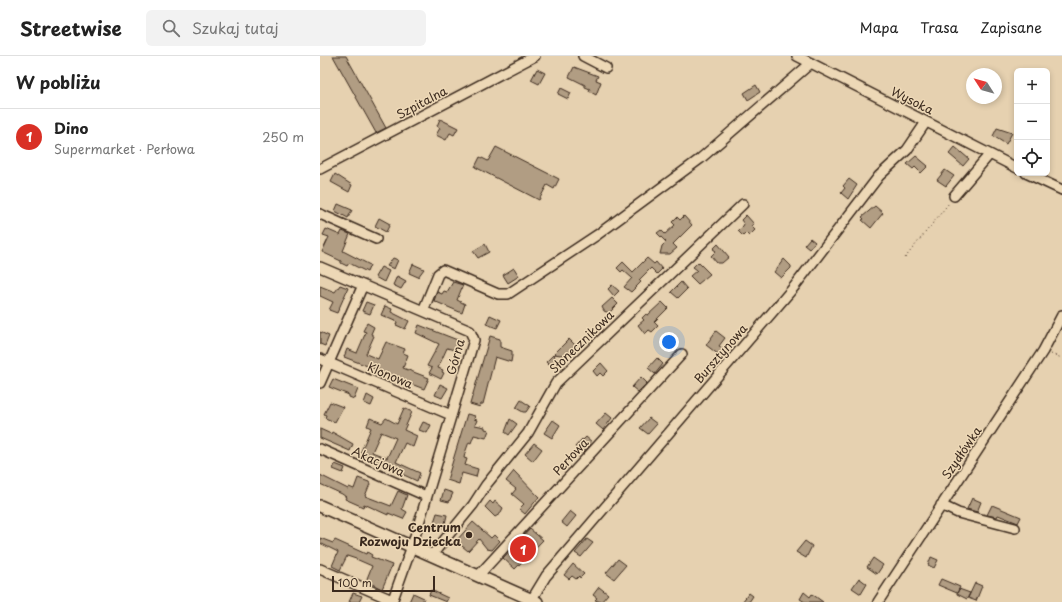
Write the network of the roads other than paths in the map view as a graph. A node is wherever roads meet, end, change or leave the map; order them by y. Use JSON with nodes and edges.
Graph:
{"nodes":[{"id":1,"x":535,"y":56,"type":"edge"},
{"id":2,"x":583,"y":56,"type":"edge"},
{"id":3,"x":797,"y":56,"type":"edge"},
{"id":4,"x":811,"y":63,"type":"junction"},
{"id":5,"x":606,"y":68,"type":"dead end"},
{"id":6,"x":926,"y":122,"type":"junction"},
{"id":7,"x":989,"y":155,"type":"junction"},
{"id":8,"x":1014,"y":167,"type":"edge"},
{"id":9,"x":320,"y":169,"type":"edge"},
{"id":10,"x":1032,"y":176,"type":"edge"},
{"id":11,"x":1062,"y":190,"type":"edge"},
{"id":12,"x":954,"y":196,"type":"road end"},
{"id":13,"x":743,"y":204,"type":"dead end"},
{"id":14,"x":320,"y":214,"type":"edge"},
{"id":15,"x":376,"y":239,"type":"dead end"},
{"id":16,"x":320,"y":266,"type":"edge"},
{"id":17,"x":363,"y":285,"type":"junction"},
{"id":18,"x":423,"y":311,"type":"junction"},
{"id":19,"x":1062,"y":315,"type":"edge"},
{"id":20,"x":682,"y":354,"type":"dead end"},
{"id":21,"x":320,"y":359,"type":"edge"},
{"id":22,"x":329,"y":363,"type":"junction"},
{"id":23,"x":320,"y":383,"type":"edge"},
{"id":24,"x":451,"y":415,"type":"junction"},
{"id":25,"x":320,"y":449,"type":"edge"},
{"id":26,"x":426,"y":496,"type":"junction"},
{"id":27,"x":942,"y":504,"type":"junction"},
{"id":28,"x":320,"y":506,"type":"edge"},
{"id":29,"x":1015,"y":528,"type":"dead end"},
{"id":30,"x":412,"y":546,"type":"junction"},
{"id":31,"x":432,"y":555,"type":"junction"},
{"id":32,"x":320,"y":569,"type":"edge"},
{"id":33,"x":478,"y":576,"type":"junction"},
{"id":34,"x":392,"y":601,"type":"edge"},
{"id":35,"x":535,"y":601,"type":"edge"},
{"id":36,"x":878,"y":602,"type":"edge"}],
"edges":[{"from":1,"to":9,"type":"street","name":"Szpitalna"},
{"from":2,"to":5,"type":"street"},
{"from":3,"to":4,"type":"street","name":"Wysoka"},
{"from":4,"to":6,"type":"street","name":"Wysoka"},
{"from":4,"to":18,"type":"street"},
{"from":6,"to":7,"type":"street","name":"Wysoka"},
{"from":6,"to":35,"type":"street","name":"Bursztynowa"},
{"from":7,"to":8,"type":"street","name":"Wysoka"},
{"from":7,"to":12,"type":"street"},
{"from":10,"to":11,"type":"street"},
{"from":13,"to":31,"type":"street","name":"Słonecznikowa"},
{"from":14,"to":15,"type":"street"},
{"from":16,"to":17,"type":"street","name":"Górna"},
{"from":17,"to":18,"type":"street","name":"Górna"},
{"from":17,"to":22,"type":"street"},
{"from":18,"to":24,"type":"street","name":"Górna"},
{"from":19,"to":27,"type":"street","name":"Szydłówka"},
{"from":20,"to":33,"type":"street","name":"Perłowa"},
{"from":21,"to":22,"type":"street","name":"Klonowa"},
{"from":22,"to":23,"type":"street"},
{"from":22,"to":24,"type":"street","name":"Klonowa"},
{"from":24,"to":26,"type":"street","name":"Górna"},
{"from":25,"to":26,"type":"street","name":"Akacjowa"},
{"from":26,"to":30,"type":"street","name":"Górna"},
{"from":27,"to":29,"type":"street"},
{"from":27,"to":36,"type":"street","name":"Szydłówka"},
{"from":28,"to":30,"type":"main road"},
{"from":30,"to":31,"type":"main road"},
{"from":30,"to":34,"type":"street","name":"Górna"},
{"from":31,"to":33,"type":"main road"},
{"from":32,"to":34,"type":"street"},
{"from":33,"to":35,"type":"main road"}]}
